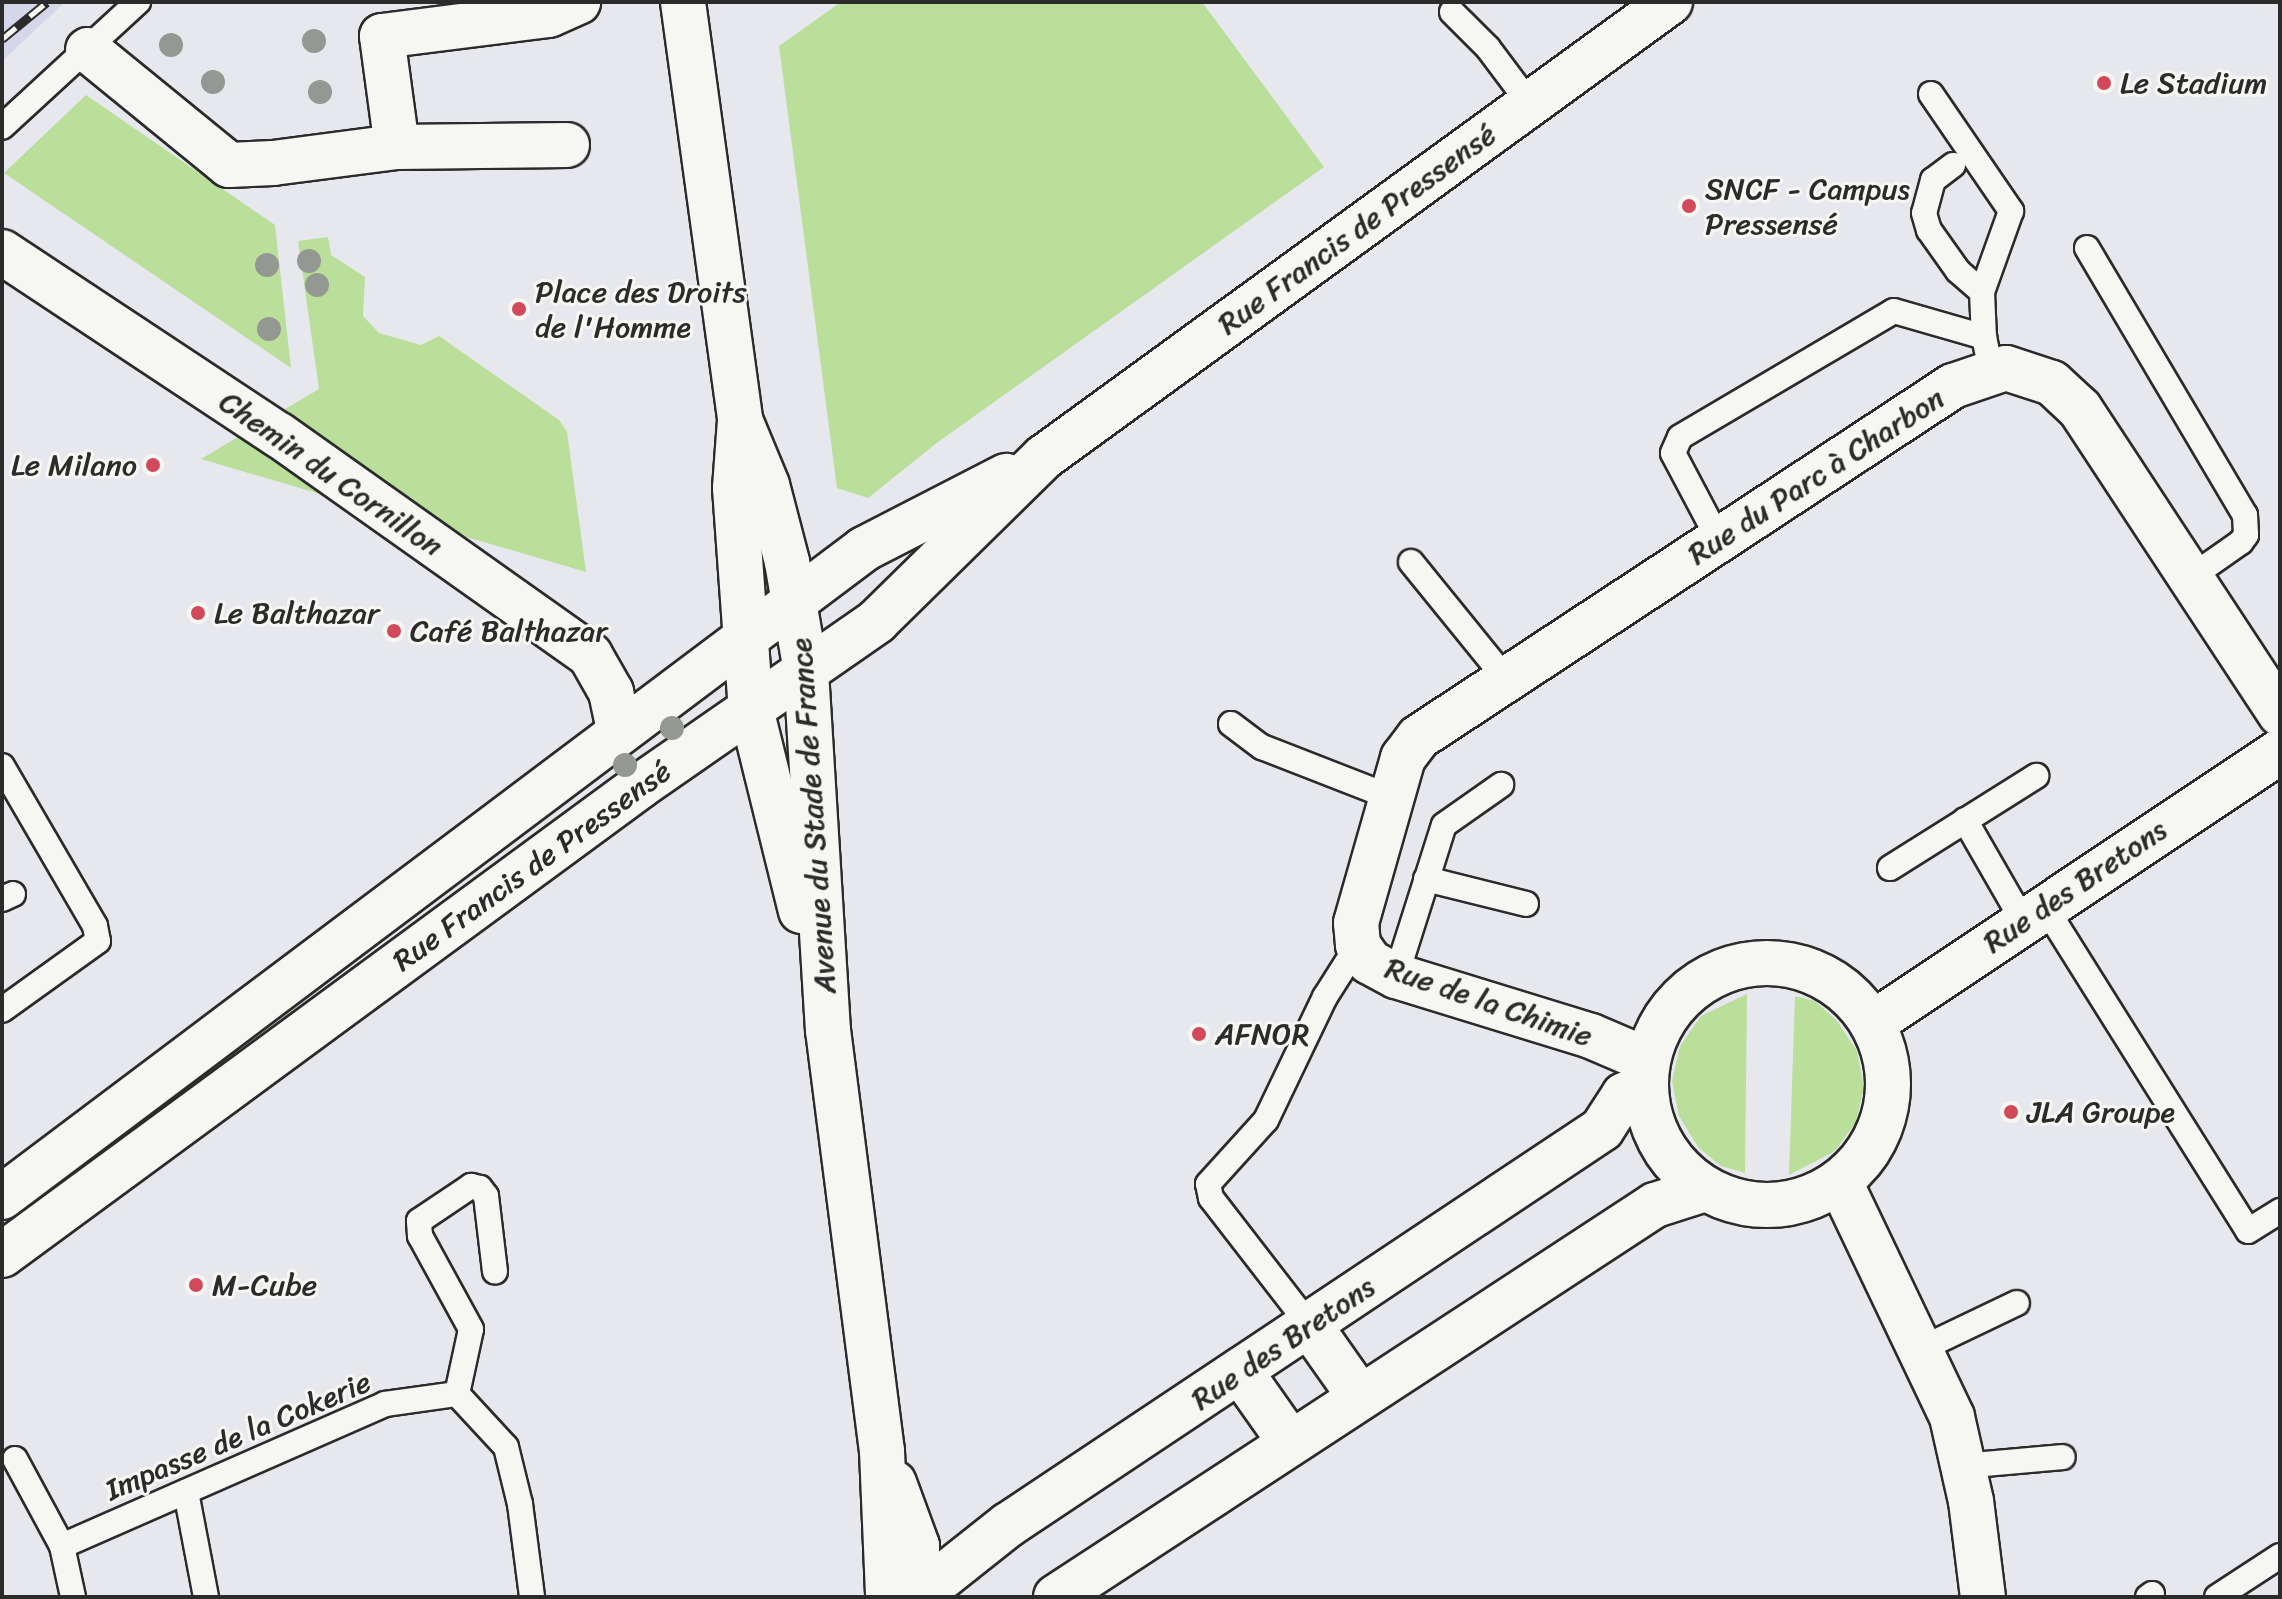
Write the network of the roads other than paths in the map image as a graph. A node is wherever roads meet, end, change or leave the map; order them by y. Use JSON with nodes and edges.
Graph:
{"nodes":[{"id":1,"x":138,"y":2,"type":"edge"},
{"id":2,"x":578,"y":2,"type":"edge"},
{"id":3,"x":683,"y":2,"type":"edge"},
{"id":4,"x":1670,"y":2,"type":"edge"},
{"id":5,"x":1452,"y":12,"type":"dead end"},
{"id":6,"x":380,"y":19,"type":"edge"},
{"id":7,"x":88,"y":50,"type":"junction"},
{"id":8,"x":1931,"y":94,"type":"dead end"},
{"id":9,"x":1530,"y":104,"type":"junction"},
{"id":10,"x":2,"y":127,"type":"edge"},
{"id":11,"x":567,"y":145,"type":"dead end"},
{"id":12,"x":397,"y":147,"type":"junction"},
{"id":13,"x":1953,"y":165,"type":"dead end"},
{"id":14,"x":2087,"y":248,"type":"dead end"},
{"id":15,"x":2,"y":252,"type":"edge"},
{"id":16,"x":1982,"y":292,"type":"junction"},
{"id":17,"x":1987,"y":353,"type":"junction"},
{"id":18,"x":740,"y":420,"type":"junction"},
{"id":19,"x":1044,"y":457,"type":"junction"},
{"id":20,"x":1719,"y":540,"type":"junction"},
{"id":21,"x":1411,"y":562,"type":"dead end"},
{"id":22,"x":2191,"y":577,"type":"junction"},
{"id":23,"x":795,"y":600,"type":"junction"},
{"id":24,"x":747,"y":635,"type":"junction"},
{"id":25,"x":806,"y":671,"type":"junction"},
{"id":26,"x":1506,"y":679,"type":"junction"},
{"id":27,"x":751,"y":709,"type":"junction"},
{"id":28,"x":2280,"y":714,"type":"edge"},
{"id":29,"x":1231,"y":724,"type":"dead end"},
{"id":30,"x":619,"y":730,"type":"junction"},
{"id":31,"x":2280,"y":752,"type":"edge"},
{"id":32,"x":2,"y":766,"type":"edge"},
{"id":33,"x":2036,"y":776,"type":"dead end"},
{"id":34,"x":1501,"y":785,"type":"dead end"},
{"id":35,"x":1390,"y":797,"type":"junction"},
{"id":36,"x":1965,"y":820,"type":"junction"},
{"id":37,"x":1890,"y":868,"type":"dead end"},
{"id":38,"x":1426,"y":879,"type":"junction"},
{"id":39,"x":1526,"y":904,"type":"dead end"},
{"id":40,"x":2034,"y":914,"type":"junction"},
{"id":41,"x":1357,"y":934,"type":"junction"},
{"id":42,"x":1396,"y":976,"type":"junction"},
{"id":43,"x":2,"y":1010,"type":"edge"},
{"id":44,"x":1873,"y":1023,"type":"junction"},
{"id":45,"x":828,"y":1030,"type":"junction"},
{"id":46,"x":1646,"y":1073,"type":"junction"},
{"id":47,"x":1840,"y":1182,"type":"junction"},
{"id":48,"x":1705,"y":1189,"type":"junction"},
{"id":49,"x":2,"y":1197,"type":"edge"},
{"id":50,"x":2280,"y":1211,"type":"edge"},
{"id":51,"x":2,"y":1255,"type":"edge"},
{"id":52,"x":495,"y":1271,"type":"dead end"},
{"id":53,"x":2017,"y":1303,"type":"dead end"},
{"id":54,"x":1310,"y":1326,"type":"junction"},
{"id":55,"x":1923,"y":1348,"type":"junction"},
{"id":56,"x":1240,"y":1371,"type":"junction"},
{"id":57,"x":457,"y":1394,"type":"junction"},
{"id":58,"x":1360,"y":1397,"type":"junction"},
{"id":59,"x":1290,"y":1442,"type":"junction"},
{"id":60,"x":882,"y":1451,"type":"junction"},
{"id":61,"x":2063,"y":1457,"type":"dead end"},
{"id":62,"x":15,"y":1459,"type":"dead end"},
{"id":63,"x":1963,"y":1466,"type":"junction"},
{"id":64,"x":186,"y":1492,"type":"junction"},
{"id":65,"x":62,"y":1546,"type":"junction"},
{"id":66,"x":2280,"y":1556,"type":"edge"},
{"id":67,"x":73,"y":1597,"type":"edge"},
{"id":68,"x":206,"y":1597,"type":"edge"},
{"id":69,"x":532,"y":1597,"type":"edge"},
{"id":70,"x":888,"y":1597,"type":"edge"},
{"id":71,"x":917,"y":1597,"type":"edge"},
{"id":72,"x":1056,"y":1597,"type":"edge"},
{"id":73,"x":1983,"y":1597,"type":"edge"},
{"id":74,"x":2217,"y":1597,"type":"edge"}],
"edges":[{"from":1,"to":7,"type":"lane"},
{"from":2,"to":6,"type":"street"},
{"from":3,"to":18,"type":"street","name":"Avenue du Stade de France"},
{"from":4,"to":9,"type":"street","name":"Rue Francis de Pressensé"},
{"from":5,"to":9,"type":"lane"},
{"from":6,"to":12,"type":"street"},
{"from":7,"to":10,"type":"lane"},
{"from":7,"to":12,"type":"street"},
{"from":8,"to":16,"type":"lane"},
{"from":9,"to":19,"type":"street","name":"Rue Francis de Pressensé"},
{"from":11,"to":12,"type":"street"},
{"from":13,"to":16,"type":"lane"},
{"from":14,"to":22,"type":"lane"},
{"from":15,"to":30,"type":"street","name":"Chemin du Cornillon"},
{"from":16,"to":17,"type":"lane"},
{"from":17,"to":20,"type":"street","name":"Rue du Parc à Charbon"},
{"from":17,"to":20,"type":"lane"},
{"from":17,"to":22,"type":"street"},
{"from":18,"to":23,"type":"street","name":"Avenue du Stade de France"},
{"from":18,"to":24,"type":"street","name":"Avenue du Stade de France"},
{"from":19,"to":23,"type":"street","name":"Rue Francis de Pressensé"},
{"from":19,"to":25,"type":"street","name":"Rue Francis de Pressensé"},
{"from":20,"to":26,"type":"street","name":"Rue du Parc à Charbon"},
{"from":21,"to":26,"type":"lane"},
{"from":22,"to":28,"type":"street"},
{"from":23,"to":24,"type":"street","name":"Rue Francis de Pressensé"},
{"from":23,"to":25,"type":"street","name":"Avenue du Stade de France"},
{"from":24,"to":27,"type":"street","name":"Avenue du Stade de France"},
{"from":24,"to":30,"type":"street","name":"Rue Francis de Pressensé"},
{"from":25,"to":27,"type":"street","name":"Rue Francis de Pressensé"},
{"from":25,"to":45,"type":"street","name":"Avenue du Stade de France"},
{"from":26,"to":35,"type":"street","name":"Rue du Parc à Charbon"},
{"from":27,"to":45,"type":"street","name":"Avenue du Stade de France"},
{"from":27,"to":51,"type":"street","name":"Rue Francis de Pressensé"},
{"from":29,"to":35,"type":"lane"},
{"from":30,"to":49,"type":"street","name":"Rue Francis de Pressensé"},
{"from":31,"to":40,"type":"street","name":"Rue des Bretons"},
{"from":32,"to":43,"type":"lane"},
{"from":33,"to":36,"type":"lane"},
{"from":34,"to":38,"type":"lane"},
{"from":35,"to":41,"type":"street","name":"Rue du Parc à Charbon"},
{"from":36,"to":37,"type":"lane"},
{"from":36,"to":40,"type":"lane"},
{"from":38,"to":39,"type":"lane"},
{"from":38,"to":42,"type":"lane"},
{"from":40,"to":44,"type":"street","name":"Rue des Bretons"},
{"from":40,"to":50,"type":"lane"},
{"from":41,"to":42,"type":"street","name":"Rue de la Chimie"},
{"from":41,"to":54,"type":"lane"},
{"from":42,"to":46,"type":"street","name":"Rue de la Chimie"},
{"from":44,"to":46,"type":"street"},
{"from":44,"to":47,"type":"street"},
{"from":45,"to":60,"type":"street","name":"Avenue du Stade de France"},
{"from":46,"to":48,"type":"street"},
{"from":46,"to":54,"type":"street","name":"Rue des Bretons"},
{"from":47,"to":48,"type":"street"},
{"from":47,"to":55,"type":"street"},
{"from":48,"to":58,"type":"street"},
{"from":52,"to":57,"type":"lane"},
{"from":53,"to":55,"type":"lane"},
{"from":54,"to":56,"type":"street","name":"Rue des Bretons"},
{"from":54,"to":58,"type":"street"},
{"from":55,"to":63,"type":"street"},
{"from":56,"to":59,"type":"street"},
{"from":56,"to":71,"type":"street","name":"Rue des Bretons"},
{"from":57,"to":64,"type":"lane","name":"Impasse de la Cokerie"},
{"from":57,"to":69,"type":"lane"},
{"from":58,"to":59,"type":"street"},
{"from":59,"to":72,"type":"street"},
{"from":60,"to":70,"type":"street","name":"Avenue du Stade de France"},
{"from":60,"to":71,"type":"street","name":"Avenue du Stade de France"},
{"from":61,"to":63,"type":"lane"},
{"from":62,"to":65,"type":"lane"},
{"from":63,"to":73,"type":"street"},
{"from":64,"to":65,"type":"lane","name":"Impasse de la Cokerie"},
{"from":64,"to":68,"type":"lane"},
{"from":65,"to":67,"type":"lane"},
{"from":66,"to":74,"type":"lane"}]}
